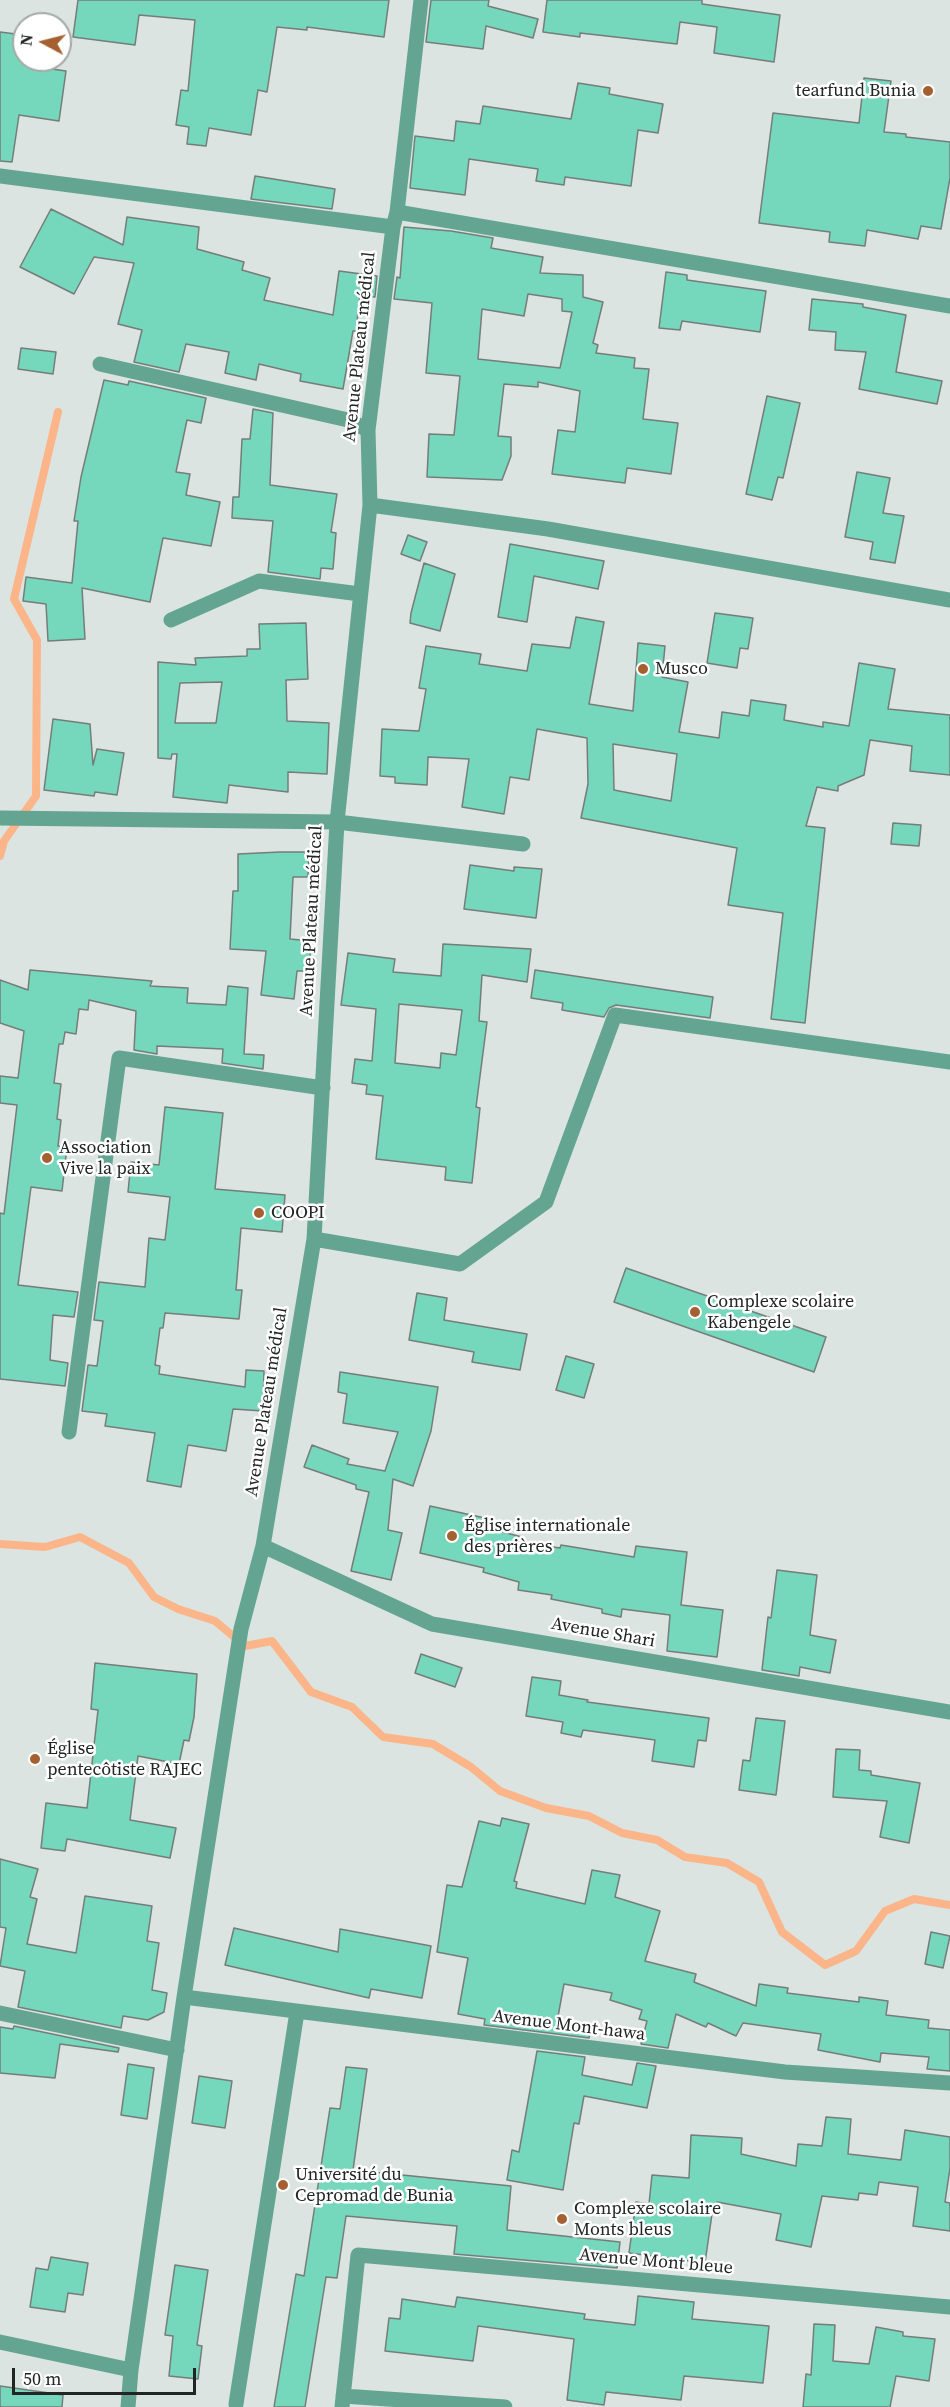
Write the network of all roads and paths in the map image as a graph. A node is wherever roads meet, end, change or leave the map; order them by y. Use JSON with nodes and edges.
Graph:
{"nodes":[{"id":1,"x":421,"y":0,"type":"edge"},
{"id":2,"x":0,"y":176,"type":"edge"},
{"id":3,"x":397,"y":212,"type":"junction"},
{"id":4,"x":393,"y":227,"type":"junction"},
{"id":5,"x":950,"y":306,"type":"edge"},
{"id":6,"x":100,"y":364,"type":"dead end"},
{"id":7,"x":368,"y":429,"type":"junction"},
{"id":8,"x":370,"y":505,"type":"junction"},
{"id":9,"x":360,"y":594,"type":"junction"},
{"id":10,"x":950,"y":600,"type":"edge"},
{"id":11,"x":171,"y":620,"type":"dead end"},
{"id":12,"x":6,"y":818,"type":"edge"},
{"id":13,"x":337,"y":822,"type":"junction"},
{"id":14,"x":524,"y":844,"type":"dead end"},
{"id":15,"x":950,"y":1062,"type":"edge"},
{"id":16,"x":323,"y":1088,"type":"junction"},
{"id":17,"x":314,"y":1239,"type":"junction"},
{"id":18,"x":69,"y":1432,"type":"dead end"},
{"id":19,"x":263,"y":1546,"type":"junction"},
{"id":20,"x":950,"y":1712,"type":"edge"},
{"id":21,"x":184,"y":1997,"type":"junction"},
{"id":22,"x":297,"y":2012,"type":"junction"},
{"id":23,"x":0,"y":2013,"type":"edge"},
{"id":24,"x":177,"y":2050,"type":"junction"},
{"id":25,"x":950,"y":2083,"type":"edge"},
{"id":26,"x":950,"y":2307,"type":"edge"},
{"id":27,"x":0,"y":2342,"type":"edge"},
{"id":28,"x":131,"y":2370,"type":"junction"},
{"id":29,"x":342,"y":2402,"type":"edge"},
{"id":30,"x":236,"y":2404,"type":"dead end"},
{"id":31,"x":128,"y":2407,"type":"edge"},
{"id":32,"x":505,"y":2407,"type":"edge"}],
"edges":[{"from":1,"to":3,"type":"street","name":"Avenue Plateau médical"},
{"from":2,"to":4,"type":"street"},
{"from":3,"to":4,"type":"street","name":"Avenue Plateau médical"},
{"from":3,"to":5,"type":"street"},
{"from":4,"to":7,"type":"street","name":"Avenue Plateau médical"},
{"from":6,"to":7,"type":"street"},
{"from":7,"to":8,"type":"street","name":"Avenue Plateau médical"},
{"from":8,"to":9,"type":"street","name":"Avenue Plateau médical"},
{"from":8,"to":10,"type":"street"},
{"from":9,"to":11,"type":"street"},
{"from":9,"to":13,"type":"street","name":"Avenue Plateau médical"},
{"from":12,"to":13,"type":"street"},
{"from":13,"to":14,"type":"street"},
{"from":13,"to":16,"type":"street","name":"Avenue Plateau médical"},
{"from":15,"to":17,"type":"street"},
{"from":16,"to":17,"type":"street","name":"Avenue Plateau médical"},
{"from":16,"to":18,"type":"street"},
{"from":17,"to":19,"type":"street","name":"Avenue Plateau médical"},
{"from":19,"to":20,"type":"street","name":"Avenue Shari"},
{"from":19,"to":21,"type":"street","name":"Avenue Plateau médical"},
{"from":21,"to":22,"type":"street","name":"Avenue Mont-hawa"},
{"from":21,"to":24,"type":"street","name":"Avenue Plateau médical"},
{"from":22,"to":25,"type":"street","name":"Avenue Mont-hawa"},
{"from":22,"to":30,"type":"street"},
{"from":23,"to":24,"type":"street"},
{"from":24,"to":28,"type":"street","name":"Avenue Plateau médical"},
{"from":26,"to":29,"type":"street","name":"Avenue Mont bleue"},
{"from":27,"to":28,"type":"street"},
{"from":28,"to":31,"type":"street","name":"Avenue Plateau médical"},
{"from":29,"to":32,"type":"street"}]}
